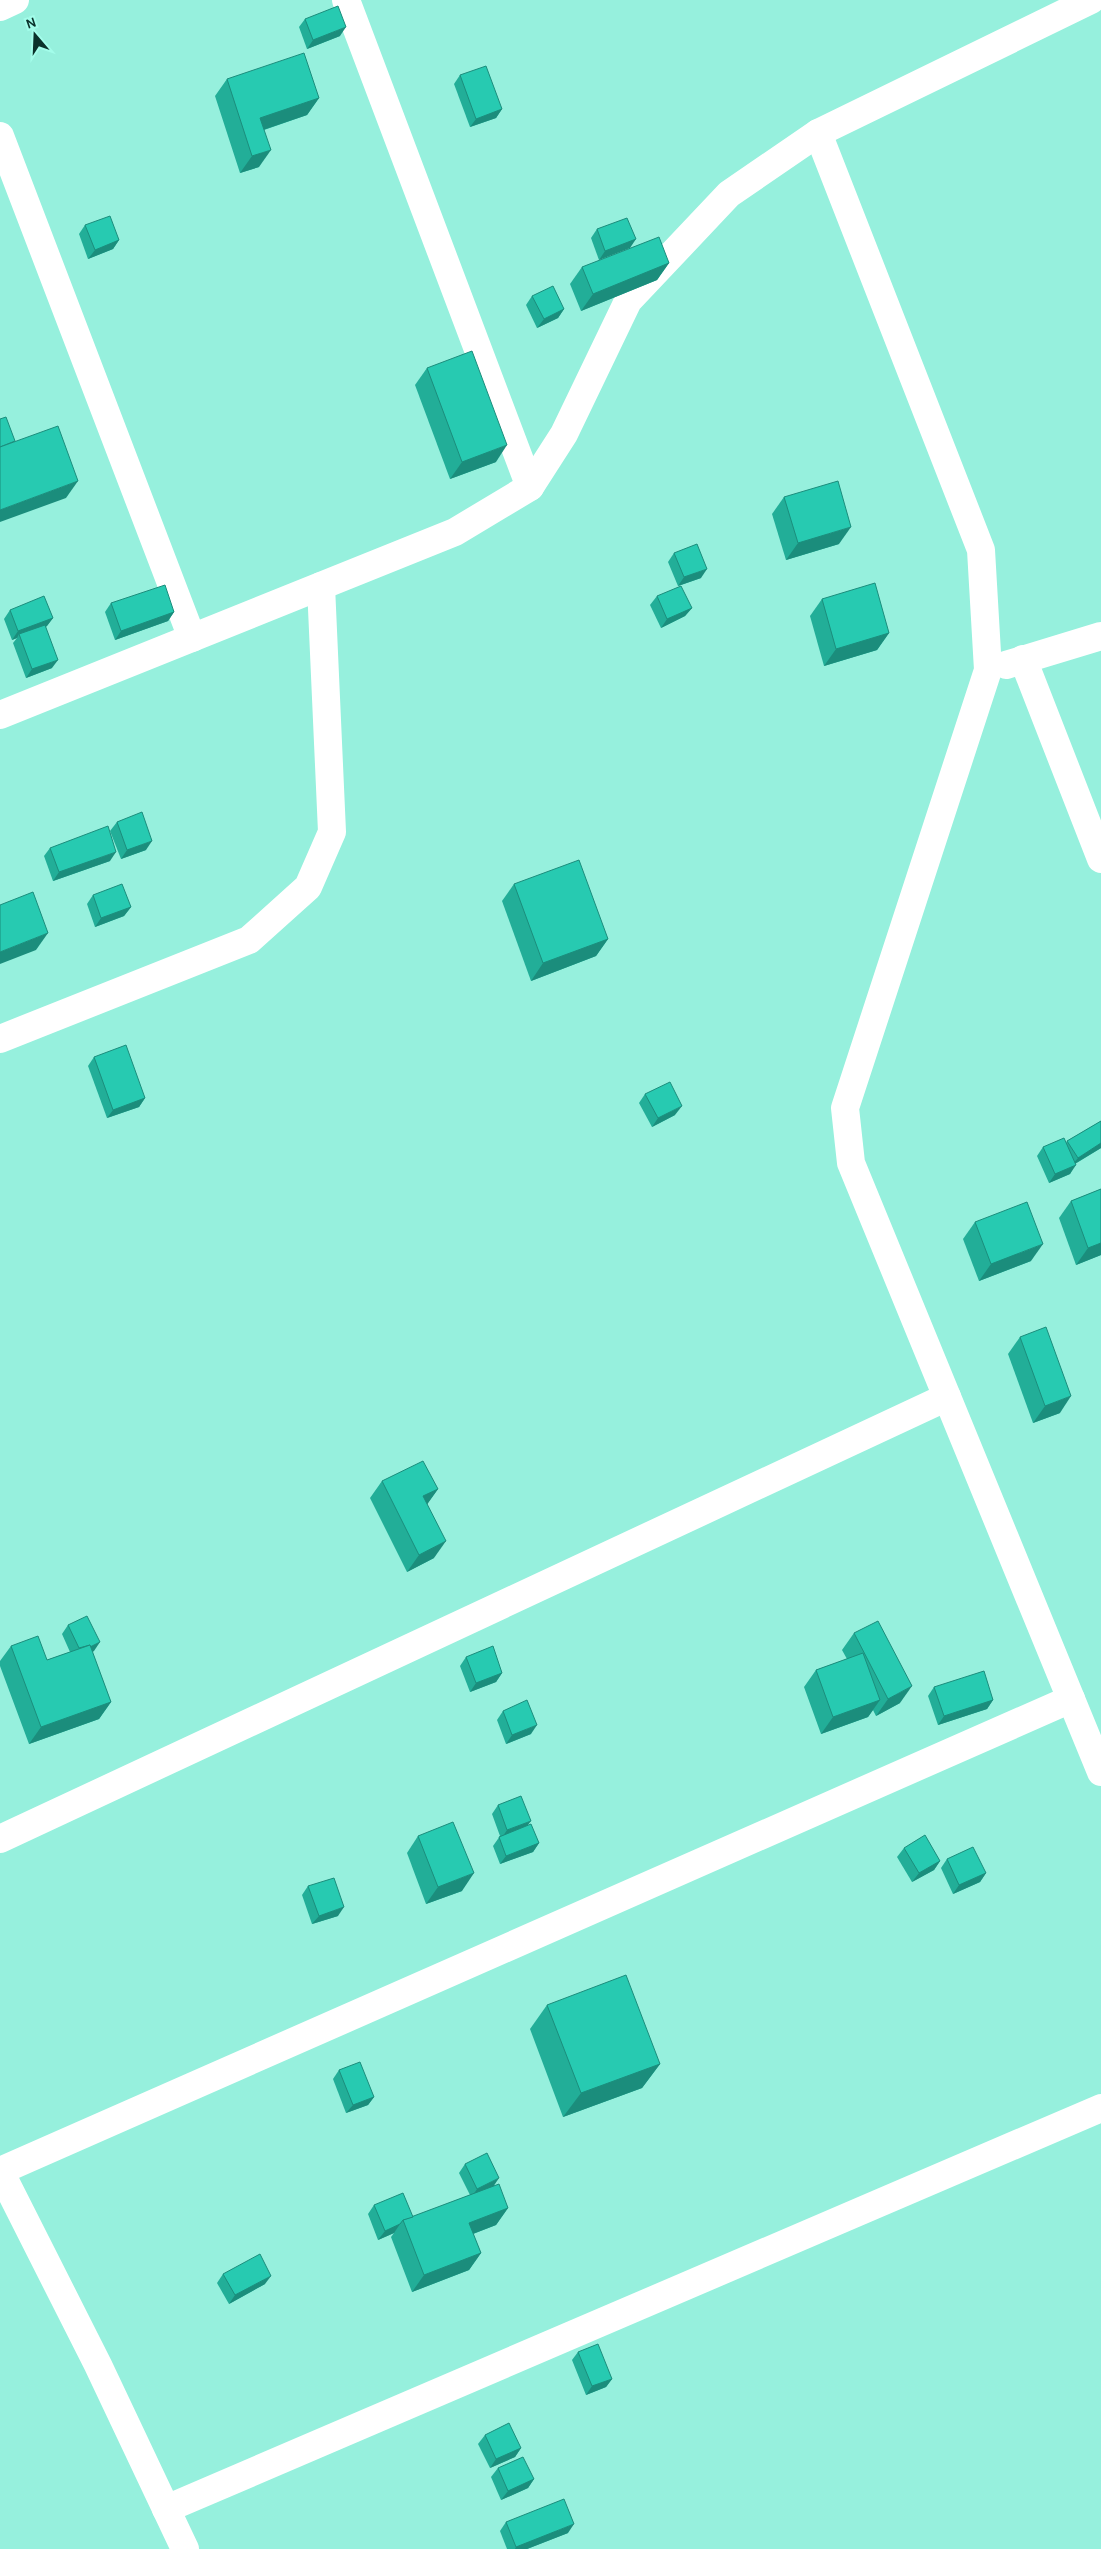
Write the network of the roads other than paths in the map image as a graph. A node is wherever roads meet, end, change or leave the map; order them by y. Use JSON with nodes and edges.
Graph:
{"nodes":[{"id":1,"x":15,"y":0,"type":"edge"},
{"id":2,"x":346,"y":0,"type":"edge"},
{"id":3,"x":1092,"y":0,"type":"edge"},
{"id":4,"x":0,"y":7,"type":"edge"},
{"id":5,"x":818,"y":133,"type":"junction"},
{"id":6,"x":0,"y":136,"type":"edge"},
{"id":7,"x":530,"y":487,"type":"junction"},
{"id":8,"x":320,"y":586,"type":"junction"},
{"id":9,"x":1101,"y":636,"type":"edge"},
{"id":10,"x":192,"y":638,"type":"junction"},
{"id":11,"x":1023,"y":659,"type":"junction"},
{"id":12,"x":988,"y":670,"type":"junction"},
{"id":13,"x":0,"y":715,"type":"edge"},
{"id":14,"x":1101,"y":859,"type":"edge"},
{"id":15,"x":0,"y":1039,"type":"edge"},
{"id":16,"x":947,"y":1397,"type":"junction"},
{"id":17,"x":1071,"y":1699,"type":"junction"},
{"id":18,"x":1094,"y":1738,"type":"edge"},
{"id":19,"x":1101,"y":1772,"type":"edge"},
{"id":20,"x":0,"y":1839,"type":"edge"},
{"id":21,"x":1101,"y":2108,"type":"edge"},
{"id":22,"x":0,"y":2171,"type":"edge"},
{"id":23,"x":166,"y":2509,"type":"junction"},
{"id":24,"x":185,"y":2549,"type":"edge"}],
"edges":[{"from":1,"to":4,"type":"street"},
{"from":2,"to":7,"type":"street"},
{"from":3,"to":5,"type":"street"},
{"from":5,"to":7,"type":"street"},
{"from":5,"to":12,"type":"street"},
{"from":6,"to":10,"type":"street"},
{"from":7,"to":8,"type":"street"},
{"from":8,"to":10,"type":"street"},
{"from":8,"to":15,"type":"street"},
{"from":9,"to":11,"type":"street"},
{"from":10,"to":13,"type":"street"},
{"from":11,"to":12,"type":"street"},
{"from":11,"to":14,"type":"street"},
{"from":12,"to":16,"type":"street"},
{"from":16,"to":17,"type":"street"},
{"from":16,"to":20,"type":"street"},
{"from":17,"to":18,"type":"street"},
{"from":17,"to":22,"type":"street"},
{"from":18,"to":19,"type":"street"},
{"from":21,"to":23,"type":"street"},
{"from":22,"to":23,"type":"street"},
{"from":23,"to":24,"type":"street"}]}
